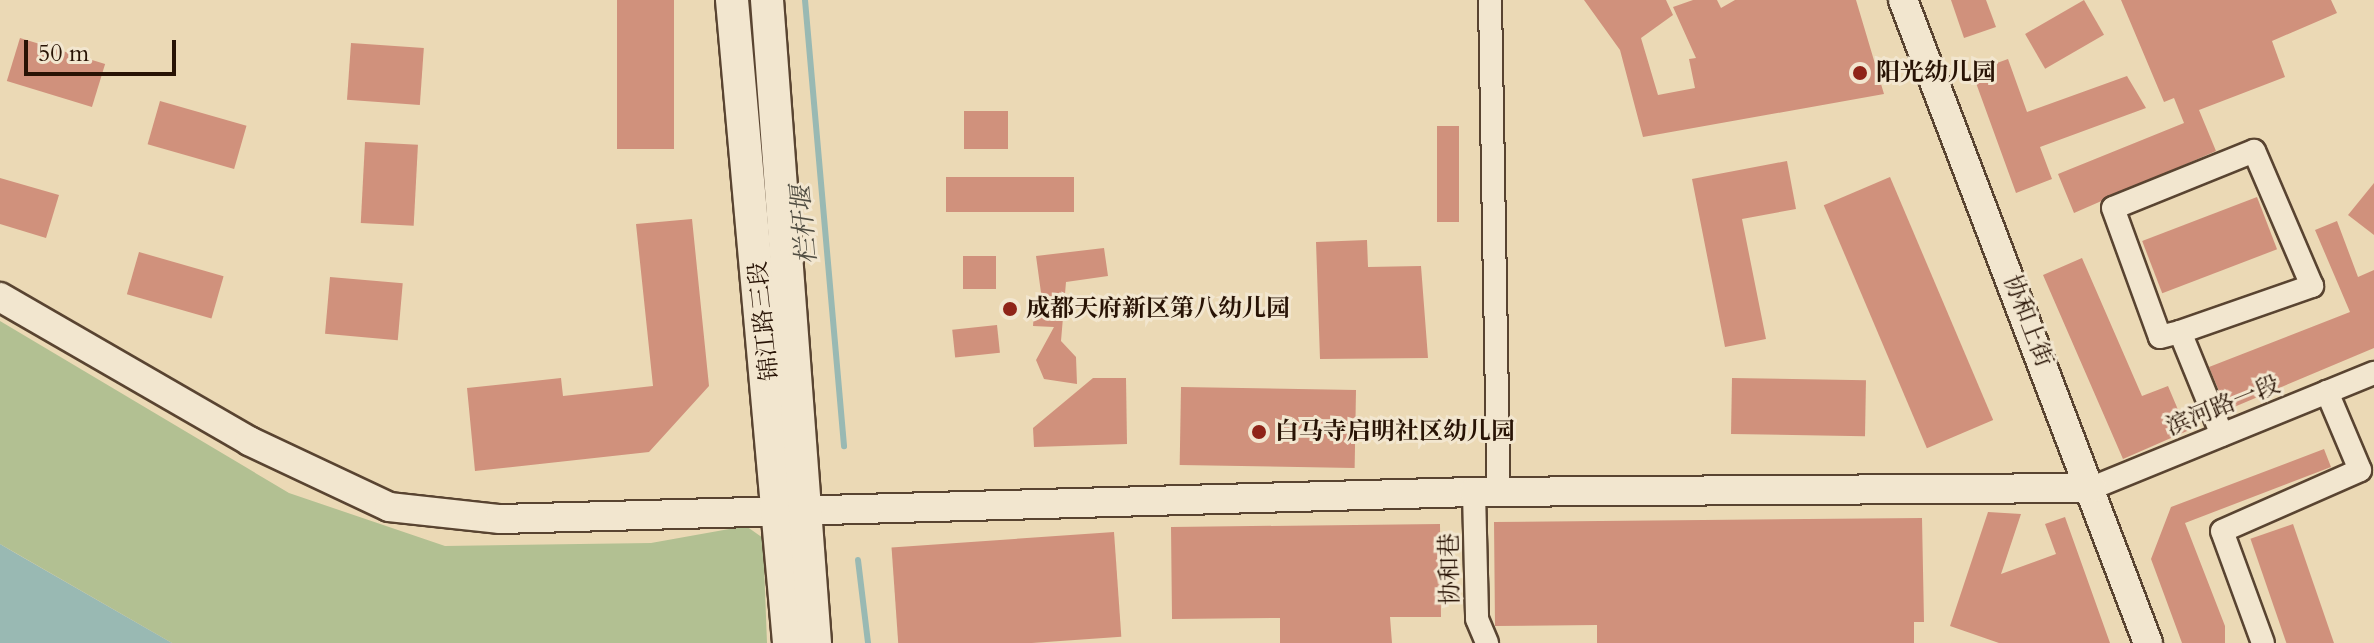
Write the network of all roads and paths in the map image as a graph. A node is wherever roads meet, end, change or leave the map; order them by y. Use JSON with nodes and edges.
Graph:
{"nodes":[{"id":1,"x":732,"y":0,"type":"edge"},
{"id":2,"x":767,"y":0,"type":"edge"},
{"id":3,"x":1490,"y":0,"type":"edge"},
{"id":4,"x":1903,"y":0,"type":"edge"},
{"id":5,"x":0,"y":297,"type":"edge"},
{"id":6,"x":2180,"y":332,"type":"junction"},
{"id":7,"x":2374,"y":373,"type":"edge"},
{"id":8,"x":2327,"y":392,"type":"junction"},
{"id":9,"x":2222,"y":435,"type":"junction"},
{"id":10,"x":2092,"y":488,"type":"junction"},
{"id":11,"x":1487,"y":492,"type":"junction"},
{"id":12,"x":794,"y":508,"type":"junction"},
{"id":13,"x":789,"y":643,"type":"edge"},
{"id":14,"x":815,"y":643,"type":"edge"},
{"id":15,"x":1487,"y":643,"type":"edge"},
{"id":16,"x":2148,"y":643,"type":"edge"},
{"id":17,"x":2263,"y":643,"type":"edge"}],
"edges":[{"from":1,"to":12,"type":"main road","name":"锦江路三段"},
{"from":2,"to":12,"type":"main road","name":"锦江路三段"},
{"from":3,"to":11,"type":"street","name":"协和巷"},
{"from":4,"to":10,"type":"street","name":"协和上街"},
{"from":5,"to":12,"type":"street"},
{"from":6,"to":6,"type":"street"},
{"from":6,"to":9,"type":"street"},
{"from":7,"to":8,"type":"street","name":"滨河路一段"},
{"from":8,"to":9,"type":"street","name":"滨河路一段"},
{"from":8,"to":17,"type":"street"},
{"from":9,"to":10,"type":"street","name":"滨河路一段"},
{"from":10,"to":11,"type":"street"},
{"from":10,"to":16,"type":"street","name":"协和上街"},
{"from":11,"to":12,"type":"street"},
{"from":11,"to":15,"type":"street","name":"协和巷"},
{"from":12,"to":13,"type":"main road","name":"锦江路三段"},
{"from":12,"to":14,"type":"main road","name":"锦江路三段"}]}
